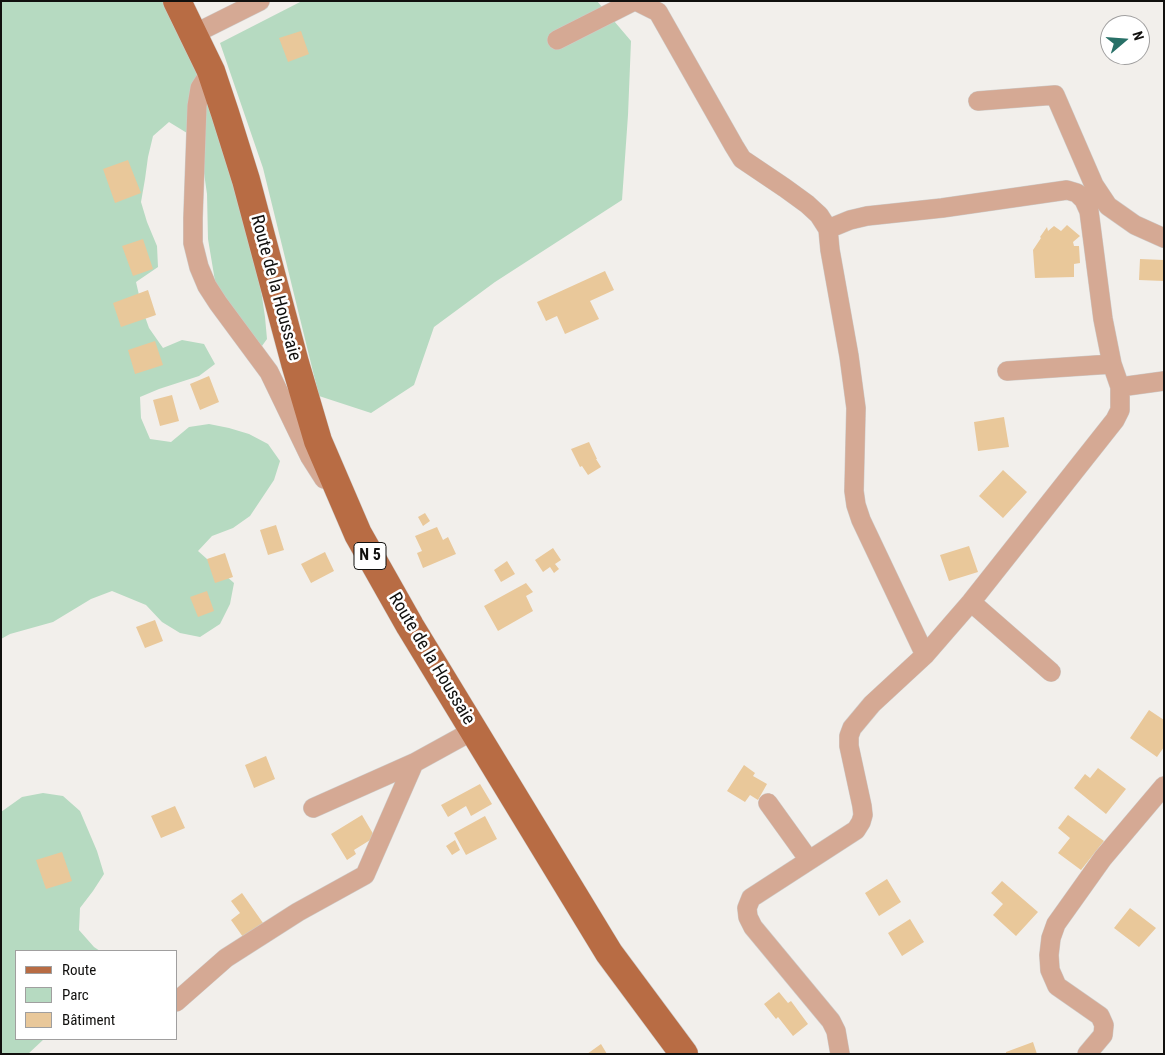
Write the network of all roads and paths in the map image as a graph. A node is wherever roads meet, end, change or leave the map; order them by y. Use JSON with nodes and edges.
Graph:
{"nodes":[{"id":1,"x":177,"y":1,"type":"edge"},
{"id":2,"x":260,"y":1,"type":"edge"},
{"id":3,"x":635,"y":1,"type":"edge"},
{"id":4,"x":194,"y":34,"type":"junction"},
{"id":5,"x":557,"y":40,"type":"dead end"},
{"id":6,"x":211,"y":71,"type":"junction"},
{"id":7,"x":978,"y":101,"type":"dead end"},
{"id":8,"x":828,"y":229,"type":"junction"},
{"id":9,"x":1164,"y":238,"type":"edge"},
{"id":10,"x":1112,"y":364,"type":"junction"},
{"id":11,"x":1007,"y":372,"type":"dead end"},
{"id":12,"x":1164,"y":381,"type":"edge"},
{"id":13,"x":1120,"y":387,"type":"junction"},
{"id":14,"x":337,"y":487,"type":"junction"},
{"id":15,"x":971,"y":602,"type":"junction"},
{"id":16,"x":925,"y":655,"type":"junction"},
{"id":17,"x":1051,"y":672,"type":"dead end"},
{"id":18,"x":474,"y":730,"type":"junction"},
{"id":19,"x":414,"y":764,"type":"junction"},
{"id":20,"x":1164,"y":786,"type":"edge"},
{"id":21,"x":768,"y":803,"type":"dead end"},
{"id":22,"x":313,"y":808,"type":"dead end"},
{"id":23,"x":809,"y":860,"type":"junction"},
{"id":24,"x":178,"y":1000,"type":"edge"},
{"id":25,"x":684,"y":1054,"type":"edge"},
{"id":26,"x":840,"y":1054,"type":"edge"},
{"id":27,"x":1086,"y":1054,"type":"edge"}],
"edges":[{"from":1,"to":4,"type":"main road","name":"Route de la Houssaie","number":"N 5"},
{"from":2,"to":4,"type":"street"},
{"from":3,"to":5,"type":"street"},
{"from":3,"to":8,"type":"street"},
{"from":4,"to":6,"type":"main road","name":"Route de la Houssaie","number":"N 5"},
{"from":6,"to":14,"type":"main road","name":"Route de la Houssaie","number":"N 5"},
{"from":6,"to":14,"type":"street"},
{"from":7,"to":9,"type":"street"},
{"from":8,"to":10,"type":"street"},
{"from":8,"to":16,"type":"street"},
{"from":10,"to":11,"type":"street"},
{"from":10,"to":13,"type":"street"},
{"from":12,"to":13,"type":"street"},
{"from":13,"to":15,"type":"street"},
{"from":14,"to":18,"type":"main road","name":"Route de la Houssaie","number":"N 5"},
{"from":15,"to":16,"type":"street"},
{"from":15,"to":17,"type":"street"},
{"from":16,"to":23,"type":"street"},
{"from":18,"to":19,"type":"street"},
{"from":18,"to":25,"type":"main road","name":"Route de la Houssaie","number":"N 5"},
{"from":19,"to":22,"type":"street"},
{"from":19,"to":24,"type":"street"},
{"from":20,"to":27,"type":"street"},
{"from":21,"to":23,"type":"street"},
{"from":23,"to":26,"type":"street"}]}
